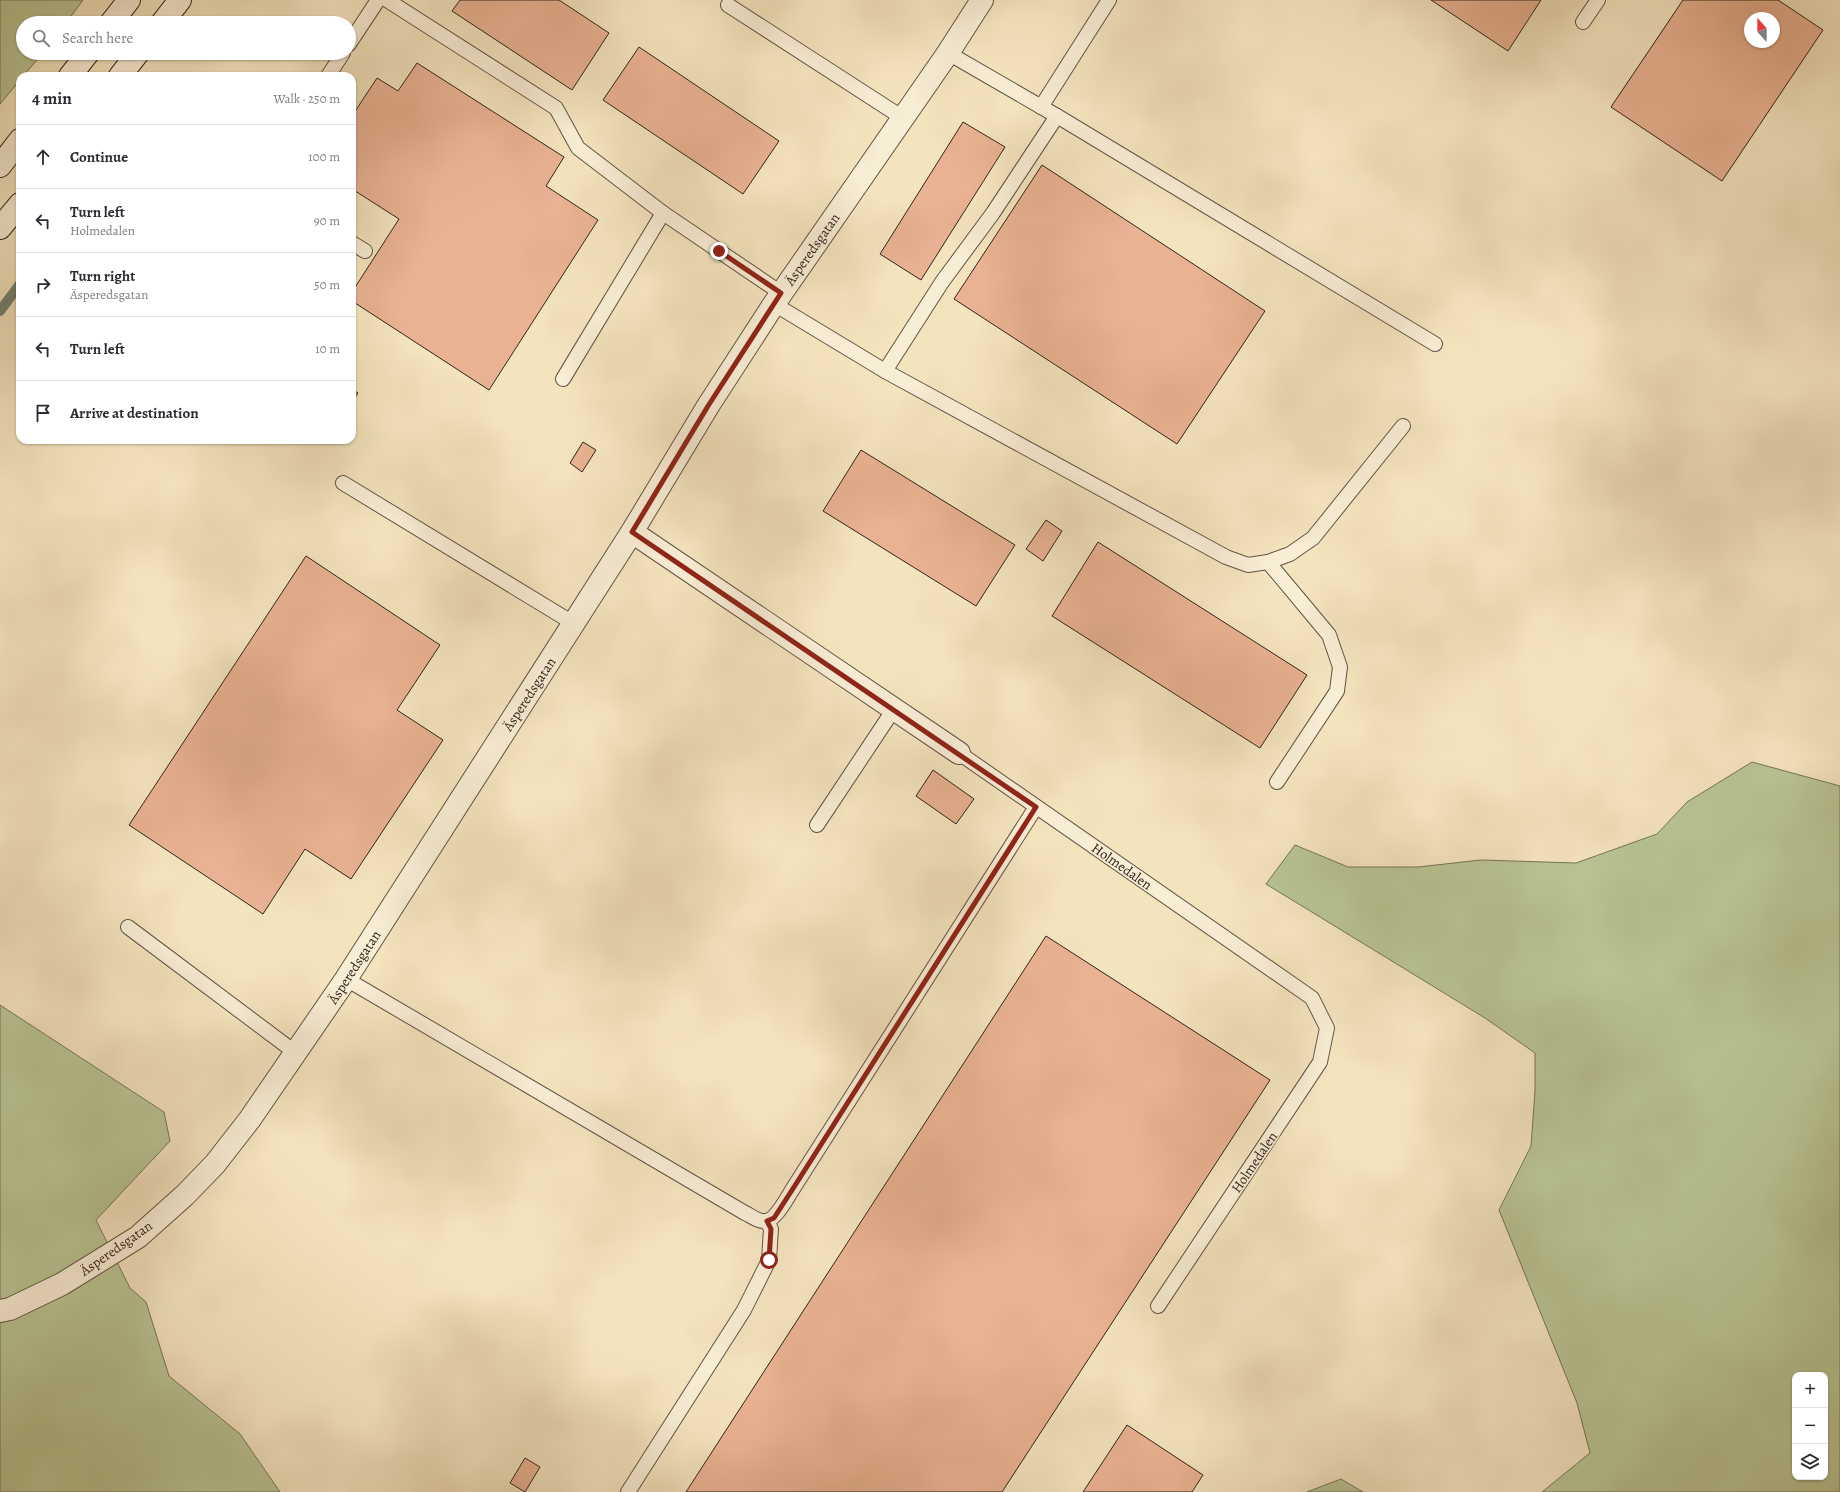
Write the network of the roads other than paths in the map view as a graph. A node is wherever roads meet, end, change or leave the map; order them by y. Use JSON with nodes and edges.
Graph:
{"nodes":[{"id":1,"x":129,"y":0,"type":"edge"},
{"id":2,"x":180,"y":0,"type":"edge"},
{"id":3,"x":378,"y":0,"type":"edge"},
{"id":4,"x":387,"y":0,"type":"edge"},
{"id":5,"x":982,"y":0,"type":"edge"},
{"id":6,"x":1108,"y":0,"type":"edge"},
{"id":7,"x":1598,"y":0,"type":"edge"},
{"id":8,"x":728,"y":5,"type":"dead end"},
{"id":9,"x":116,"y":16,"type":"edge"},
{"id":10,"x":167,"y":16,"type":"edge"},
{"id":11,"x":1583,"y":22,"type":"dead end"},
{"id":12,"x":356,"y":33,"type":"edge"},
{"id":13,"x":948,"y":53,"type":"junction"},
{"id":14,"x":83,"y":60,"type":"edge"},
{"id":15,"x":133,"y":60,"type":"edge"},
{"id":16,"x":338,"y":60,"type":"edge"},
{"id":17,"x":73,"y":72,"type":"edge"},
{"id":18,"x":123,"y":72,"type":"edge"},
{"id":19,"x":331,"y":72,"type":"edge"},
{"id":20,"x":1041,"y":107,"type":"junction"},
{"id":21,"x":1057,"y":116,"type":"junction"},
{"id":22,"x":903,"y":118,"type":"junction"},
{"id":23,"x":16,"y":145,"type":"edge"},
{"id":24,"x":0,"y":166,"type":"edge"},
{"id":25,"x":16,"y":209,"type":"edge"},
{"id":26,"x":662,"y":213,"type":"junction"},
{"id":27,"x":0,"y":228,"type":"edge"},
{"id":28,"x":356,"y":245,"type":"edge"},
{"id":29,"x":365,"y":251,"type":"dead end"},
{"id":30,"x":778,"y":298,"type":"junction"},
{"id":31,"x":1435,"y":344,"type":"dead end"},
{"id":32,"x":886,"y":371,"type":"junction"},
{"id":33,"x":563,"y":379,"type":"dead end"},
{"id":34,"x":1403,"y":426,"type":"dead end"},
{"id":35,"x":343,"y":483,"type":"dead end"},
{"id":36,"x":632,"y":532,"type":"junction"},
{"id":37,"x":1268,"y":562,"type":"junction"},
{"id":38,"x":574,"y":623,"type":"junction"},
{"id":39,"x":894,"y":709,"type":"junction"},
{"id":40,"x":959,"y":753,"type":"joint"},
{"id":41,"x":1277,"y":782,"type":"dead end"},
{"id":42,"x":1036,"y":807,"type":"junction"},
{"id":43,"x":817,"y":825,"type":"dead end"},
{"id":44,"x":128,"y":927,"type":"dead end"},
{"id":45,"x":346,"y":979,"type":"junction"},
{"id":46,"x":296,"y":1052,"type":"junction"},
{"id":47,"x":767,"y":1221,"type":"junction"},
{"id":48,"x":1158,"y":1306,"type":"dead end"},
{"id":49,"x":0,"y":1312,"type":"edge"},
{"id":50,"x":628,"y":1492,"type":"edge"}],
"edges":[{"from":1,"to":9,"type":"street"},
{"from":2,"to":10,"type":"street"},
{"from":3,"to":12,"type":"lane"},
{"from":4,"to":26,"type":"lane"},
{"from":5,"to":13,"type":"street","name":"Äsperedsgatan"},
{"from":6,"to":20,"type":"lane"},
{"from":7,"to":11,"type":"lane"},
{"from":8,"to":22,"type":"lane"},
{"from":13,"to":20,"type":"lane"},
{"from":13,"to":22,"type":"street","name":"Äsperedsgatan"},
{"from":14,"to":17,"type":"street"},
{"from":15,"to":18,"type":"street"},
{"from":16,"to":19,"type":"lane"},
{"from":20,"to":21,"type":"lane"},
{"from":21,"to":31,"type":"lane"},
{"from":21,"to":32,"type":"lane"},
{"from":22,"to":30,"type":"street","name":"Äsperedsgatan"},
{"from":23,"to":24,"type":"street"},
{"from":25,"to":27,"type":"street"},
{"from":26,"to":30,"type":"lane"},
{"from":26,"to":33,"type":"lane"},
{"from":28,"to":29,"type":"lane"},
{"from":30,"to":32,"type":"lane"},
{"from":30,"to":36,"type":"street","name":"Äsperedsgatan"},
{"from":32,"to":37,"type":"lane"},
{"from":34,"to":37,"type":"lane"},
{"from":35,"to":38,"type":"lane"},
{"from":36,"to":38,"type":"street","name":"Äsperedsgatan"},
{"from":36,"to":39,"type":"street","name":"Holmedalen"},
{"from":37,"to":41,"type":"lane"},
{"from":38,"to":45,"type":"street","name":"Äsperedsgatan"},
{"from":39,"to":40,"type":"street","name":"Holmedalen"},
{"from":39,"to":43,"type":"lane"},
{"from":40,"to":42,"type":"lane","name":"Holmedalen"},
{"from":42,"to":47,"type":"lane"},
{"from":42,"to":48,"type":"lane","name":"Holmedalen"},
{"from":44,"to":46,"type":"lane"},
{"from":45,"to":46,"type":"street","name":"Äsperedsgatan"},
{"from":45,"to":47,"type":"lane"},
{"from":46,"to":49,"type":"street","name":"Äsperedsgatan"},
{"from":47,"to":50,"type":"lane"}]}
